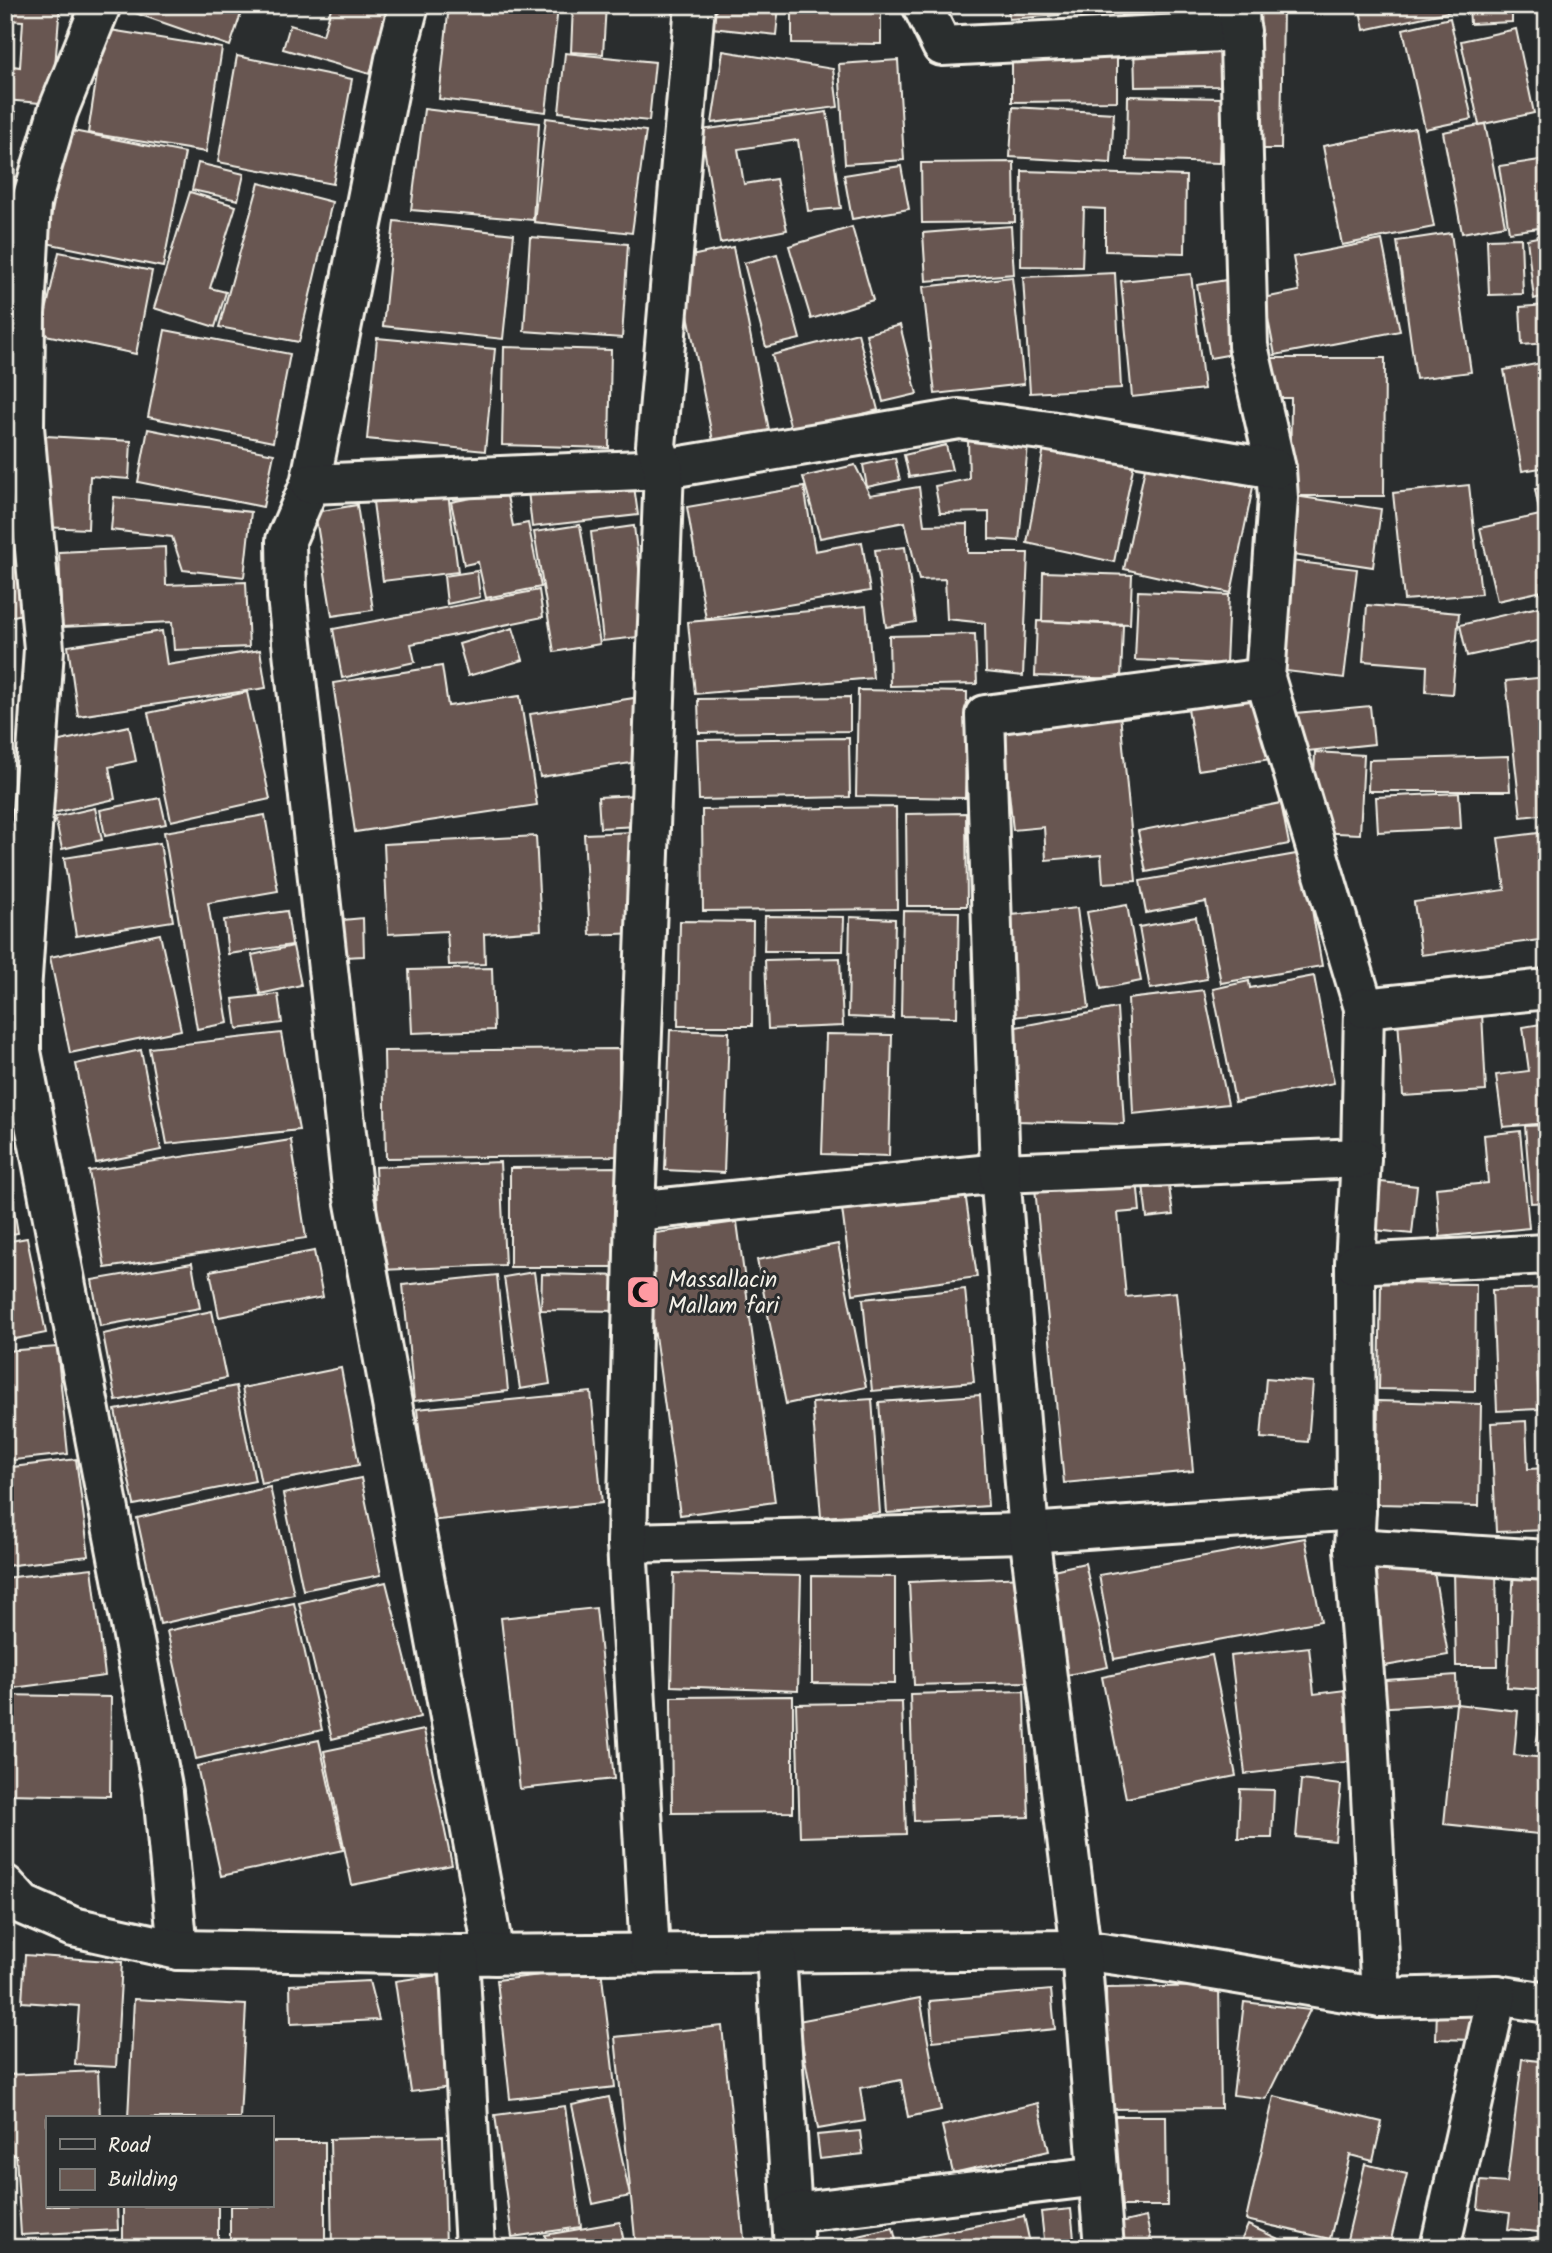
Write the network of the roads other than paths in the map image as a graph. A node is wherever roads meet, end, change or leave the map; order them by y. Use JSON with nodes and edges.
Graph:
{"nodes":[{"id":1,"x":101,"y":5,"type":"edge"},
{"id":2,"x":409,"y":5,"type":"edge"},
{"id":3,"x":695,"y":5,"type":"edge"},
{"id":4,"x":922,"y":5,"type":"edge"},
{"id":5,"x":1240,"y":18,"type":"edge"},
{"id":6,"x":664,"y":469,"type":"junction"},
{"id":7,"x":1276,"y":470,"type":"junction"},
{"id":8,"x":310,"y":484,"type":"junction"},
{"id":9,"x":1265,"y":678,"type":"junction"},
{"id":10,"x":1547,"y":989,"type":"edge"},
{"id":11,"x":1364,"y":1008,"type":"junction"},
{"id":12,"x":1361,"y":1158,"type":"junction"},
{"id":13,"x":1000,"y":1173,"type":"junction"},
{"id":14,"x":635,"y":1211,"type":"junction"},
{"id":15,"x":1547,"y":1254,"type":"edge"},
{"id":16,"x":1355,"y":1264,"type":"junction"},
{"id":17,"x":1356,"y":1510,"type":"junction"},
{"id":18,"x":1029,"y":1533,"type":"junction"},
{"id":19,"x":627,"y":1543,"type":"junction"},
{"id":20,"x":1354,"y":1548,"type":"junction"},
{"id":21,"x":1547,"y":1560,"type":"edge"},
{"id":22,"x":5,"y":1885,"type":"edge"},
{"id":23,"x":178,"y":1950,"type":"junction"},
{"id":24,"x":1081,"y":1950,"type":"junction"},
{"id":25,"x":776,"y":1953,"type":"junction"},
{"id":26,"x":650,"y":1954,"type":"junction"},
{"id":27,"x":477,"y":1955,"type":"junction"},
{"id":28,"x":1497,"y":1994,"type":"junction"},
{"id":29,"x":1381,"y":1998,"type":"junction"},
{"id":30,"x":1547,"y":2003,"type":"edge"},
{"id":31,"x":1099,"y":2176,"type":"junction"},
{"id":32,"x":793,"y":2230,"type":"edge"},
{"id":33,"x":475,"y":2248,"type":"edge"},
{"id":34,"x":1104,"y":2248,"type":"edge"},
{"id":35,"x":1440,"y":2248,"type":"edge"}],
"edges":[{"from":1,"to":23,"type":"street"},
{"from":2,"to":8,"type":"street"},
{"from":3,"to":6,"type":"street"},
{"from":4,"to":5,"type":"street"},
{"from":5,"to":7,"type":"street"},
{"from":6,"to":7,"type":"street"},
{"from":6,"to":8,"type":"street"},
{"from":6,"to":14,"type":"street"},
{"from":7,"to":9,"type":"street"},
{"from":8,"to":27,"type":"street"},
{"from":9,"to":11,"type":"street"},
{"from":9,"to":13,"type":"street"},
{"from":10,"to":11,"type":"street"},
{"from":11,"to":12,"type":"street"},
{"from":12,"to":13,"type":"street"},
{"from":12,"to":16,"type":"street"},
{"from":13,"to":14,"type":"street"},
{"from":13,"to":18,"type":"street"},
{"from":14,"to":19,"type":"street"},
{"from":15,"to":16,"type":"street"},
{"from":16,"to":17,"type":"street"},
{"from":17,"to":18,"type":"street"},
{"from":17,"to":20,"type":"street"},
{"from":18,"to":19,"type":"street"},
{"from":18,"to":24,"type":"street"},
{"from":19,"to":26,"type":"street"},
{"from":20,"to":21,"type":"street"},
{"from":20,"to":29,"type":"street"},
{"from":22,"to":23,"type":"street"},
{"from":23,"to":27,"type":"street"},
{"from":24,"to":25,"type":"street"},
{"from":24,"to":29,"type":"street"},
{"from":24,"to":31,"type":"street"},
{"from":25,"to":26,"type":"street"},
{"from":25,"to":32,"type":"street"},
{"from":26,"to":27,"type":"street"},
{"from":27,"to":33,"type":"street"},
{"from":28,"to":29,"type":"street"},
{"from":28,"to":30,"type":"street"},
{"from":28,"to":35,"type":"street"},
{"from":31,"to":32,"type":"street"},
{"from":31,"to":34,"type":"street"}]}
